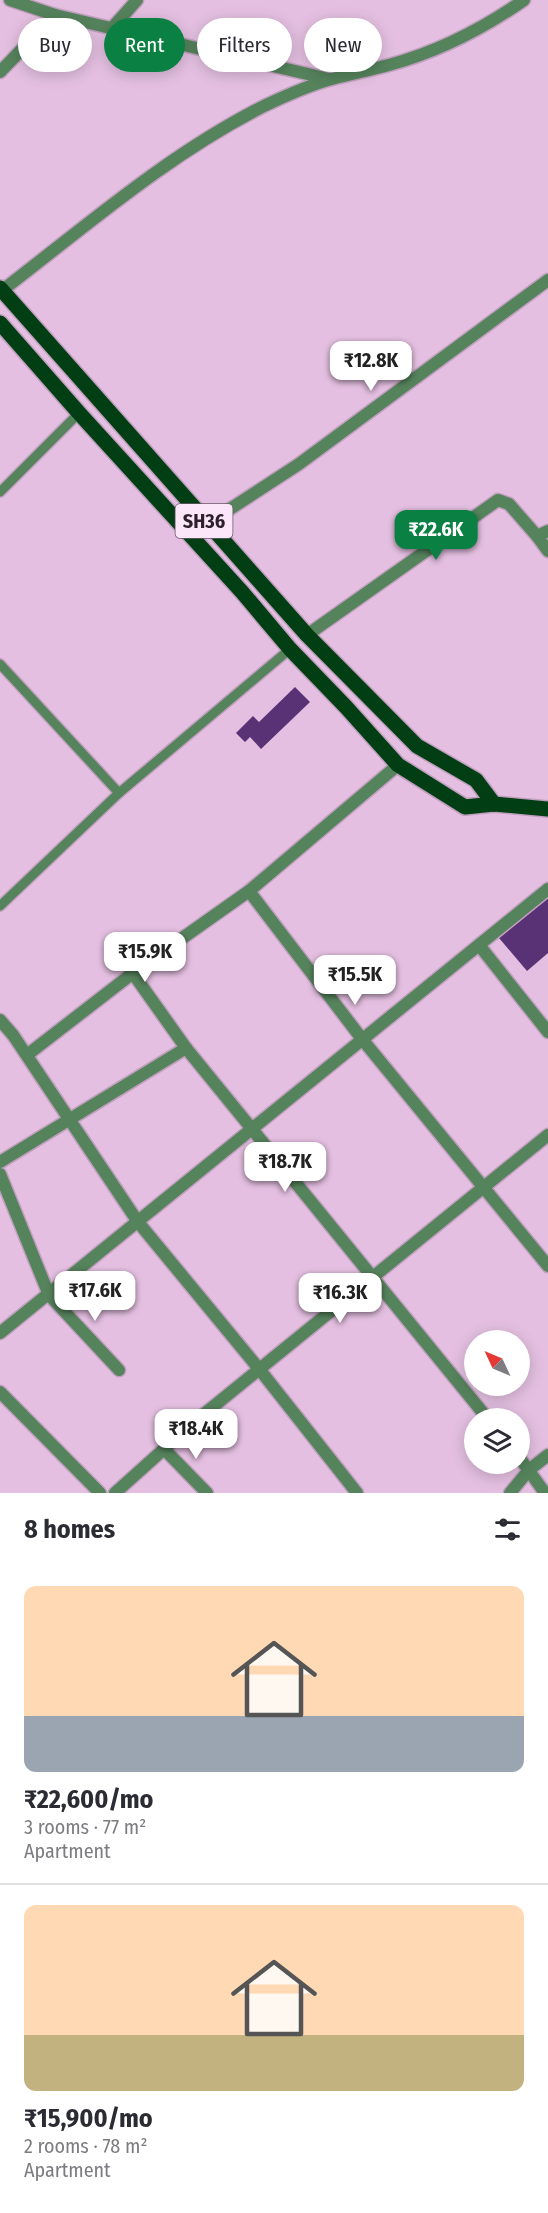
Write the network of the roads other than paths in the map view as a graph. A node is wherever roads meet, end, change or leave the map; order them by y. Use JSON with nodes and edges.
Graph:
{"nodes":[{"id":1,"x":10,"y":0,"type":"edge"},
{"id":2,"x":137,"y":0,"type":"edge"},
{"id":3,"x":524,"y":0,"type":"edge"},
{"id":4,"x":55,"y":15,"type":"junction"},
{"id":5,"x":121,"y":18,"type":"edge"},
{"id":6,"x":104,"y":26,"type":"edge"},
{"id":7,"x":185,"y":45,"type":"edge"},
{"id":8,"x":0,"y":72,"type":"edge"},
{"id":9,"x":329,"y":80,"type":"junction"},
{"id":10,"x":548,"y":280,"type":"edge"},
{"id":11,"x":1,"y":290,"type":"edge"},
{"id":12,"x":2,"y":331,"type":"edge"},
{"id":13,"x":79,"y":413,"type":"junction"},
{"id":14,"x":0,"y":492,"type":"edge"},
{"id":15,"x":207,"y":524,"type":"junction"},
{"id":16,"x":542,"y":534,"type":"edge"},
{"id":17,"x":548,"y":550,"type":"edge"},
{"id":18,"x":307,"y":635,"type":"junction"},
{"id":19,"x":290,"y":649,"type":"junction"},
{"id":20,"x":0,"y":664,"type":"edge"},
{"id":21,"x":398,"y":765,"type":"junction"},
{"id":22,"x":119,"y":793,"type":"junction"},
{"id":23,"x":494,"y":804,"type":"junction"},
{"id":24,"x":548,"y":809,"type":"edge"},
{"id":25,"x":548,"y":889,"type":"edge"},
{"id":26,"x":249,"y":891,"type":"junction"},
{"id":27,"x":0,"y":906,"type":"edge"},
{"id":28,"x":112,"y":944,"type":"dead end"},
{"id":29,"x":479,"y":945,"type":"junction"},
{"id":30,"x":133,"y":974,"type":"junction"},
{"id":31,"x":0,"y":1020,"type":"edge"},
{"id":32,"x":548,"y":1032,"type":"edge"},
{"id":33,"x":362,"y":1039,"type":"junction"},
{"id":34,"x":186,"y":1048,"type":"junction"},
{"id":35,"x":27,"y":1055,"type":"junction"},
{"id":36,"x":70,"y":1120,"type":"junction"},
{"id":37,"x":251,"y":1128,"type":"junction"},
{"id":38,"x":548,"y":1135,"type":"edge"},
{"id":39,"x":0,"y":1162,"type":"edge"},
{"id":40,"x":0,"y":1174,"type":"edge"},
{"id":41,"x":485,"y":1187,"type":"junction"},
{"id":42,"x":138,"y":1222,"type":"junction"},
{"id":43,"x":548,"y":1266,"type":"edge"},
{"id":44,"x":374,"y":1277,"type":"junction"},
{"id":45,"x":49,"y":1295,"type":"junction"},
{"id":46,"x":0,"y":1333,"type":"edge"},
{"id":47,"x":119,"y":1370,"type":"dead end"},
{"id":48,"x":260,"y":1370,"type":"junction"},
{"id":49,"x":0,"y":1392,"type":"edge"},
{"id":50,"x":479,"y":1408,"type":"edge"},
{"id":51,"x":164,"y":1449,"type":"junction"},
{"id":52,"x":548,"y":1455,"type":"edge"},
{"id":53,"x":530,"y":1469,"type":"edge"},
{"id":54,"x":530,"y":1471,"type":"edge"},
{"id":55,"x":526,"y":1474,"type":"edge"},
{"id":56,"x":100,"y":1493,"type":"edge"},
{"id":57,"x":115,"y":1493,"type":"edge"},
{"id":58,"x":207,"y":1493,"type":"edge"},
{"id":59,"x":357,"y":1493,"type":"edge"},
{"id":60,"x":510,"y":1493,"type":"edge"},
{"id":61,"x":545,"y":1493,"type":"edge"}],
"edges":[{"from":1,"to":4,"type":"street"},
{"from":2,"to":5,"type":"street"},
{"from":3,"to":9,"type":"street"},
{"from":4,"to":6,"type":"street"},
{"from":4,"to":8,"type":"street"},
{"from":7,"to":9,"type":"street"},
{"from":9,"to":11,"type":"street"},
{"from":10,"to":15,"type":"street"},
{"from":11,"to":15,"type":"main road","number":"SH36"},
{"from":12,"to":13,"type":"main road","number":"SH36"},
{"from":13,"to":14,"type":"lane"},
{"from":13,"to":19,"type":"main road","number":"SH36"},
{"from":15,"to":18,"type":"main road","number":"SH36"},
{"from":16,"to":17,"type":"street"},
{"from":16,"to":18,"type":"street"},
{"from":18,"to":23,"type":"main road","number":"SH36"},
{"from":19,"to":21,"type":"main road","number":"SH36"},
{"from":19,"to":22,"type":"lane"},
{"from":20,"to":22,"type":"lane"},
{"from":21,"to":23,"type":"main road","number":"SH36"},
{"from":21,"to":26,"type":"street"},
{"from":22,"to":27,"type":"lane"},
{"from":23,"to":24,"type":"main road","number":"SH36"},
{"from":25,"to":29,"type":"street"},
{"from":26,"to":30,"type":"street"},
{"from":26,"to":33,"type":"street"},
{"from":28,"to":30,"type":"street"},
{"from":29,"to":32,"type":"street"},
{"from":29,"to":33,"type":"street"},
{"from":30,"to":34,"type":"street"},
{"from":30,"to":35,"type":"street"},
{"from":31,"to":35,"type":"street"},
{"from":33,"to":37,"type":"street"},
{"from":33,"to":41,"type":"street"},
{"from":34,"to":36,"type":"street"},
{"from":34,"to":37,"type":"street"},
{"from":35,"to":36,"type":"street"},
{"from":36,"to":39,"type":"street"},
{"from":36,"to":42,"type":"street"},
{"from":37,"to":42,"type":"street"},
{"from":37,"to":44,"type":"street"},
{"from":38,"to":41,"type":"street"},
{"from":40,"to":45,"type":"street"},
{"from":41,"to":43,"type":"street"},
{"from":41,"to":44,"type":"street"},
{"from":42,"to":45,"type":"street"},
{"from":42,"to":48,"type":"street"},
{"from":44,"to":48,"type":"street"},
{"from":44,"to":50,"type":"street"},
{"from":45,"to":46,"type":"street"},
{"from":45,"to":47,"type":"street"},
{"from":48,"to":51,"type":"street"},
{"from":48,"to":59,"type":"street"},
{"from":49,"to":56,"type":"street"},
{"from":51,"to":57,"type":"street"},
{"from":51,"to":58,"type":"street"},
{"from":52,"to":53,"type":"street"},
{"from":54,"to":61,"type":"street"},
{"from":55,"to":60,"type":"street"}]}
